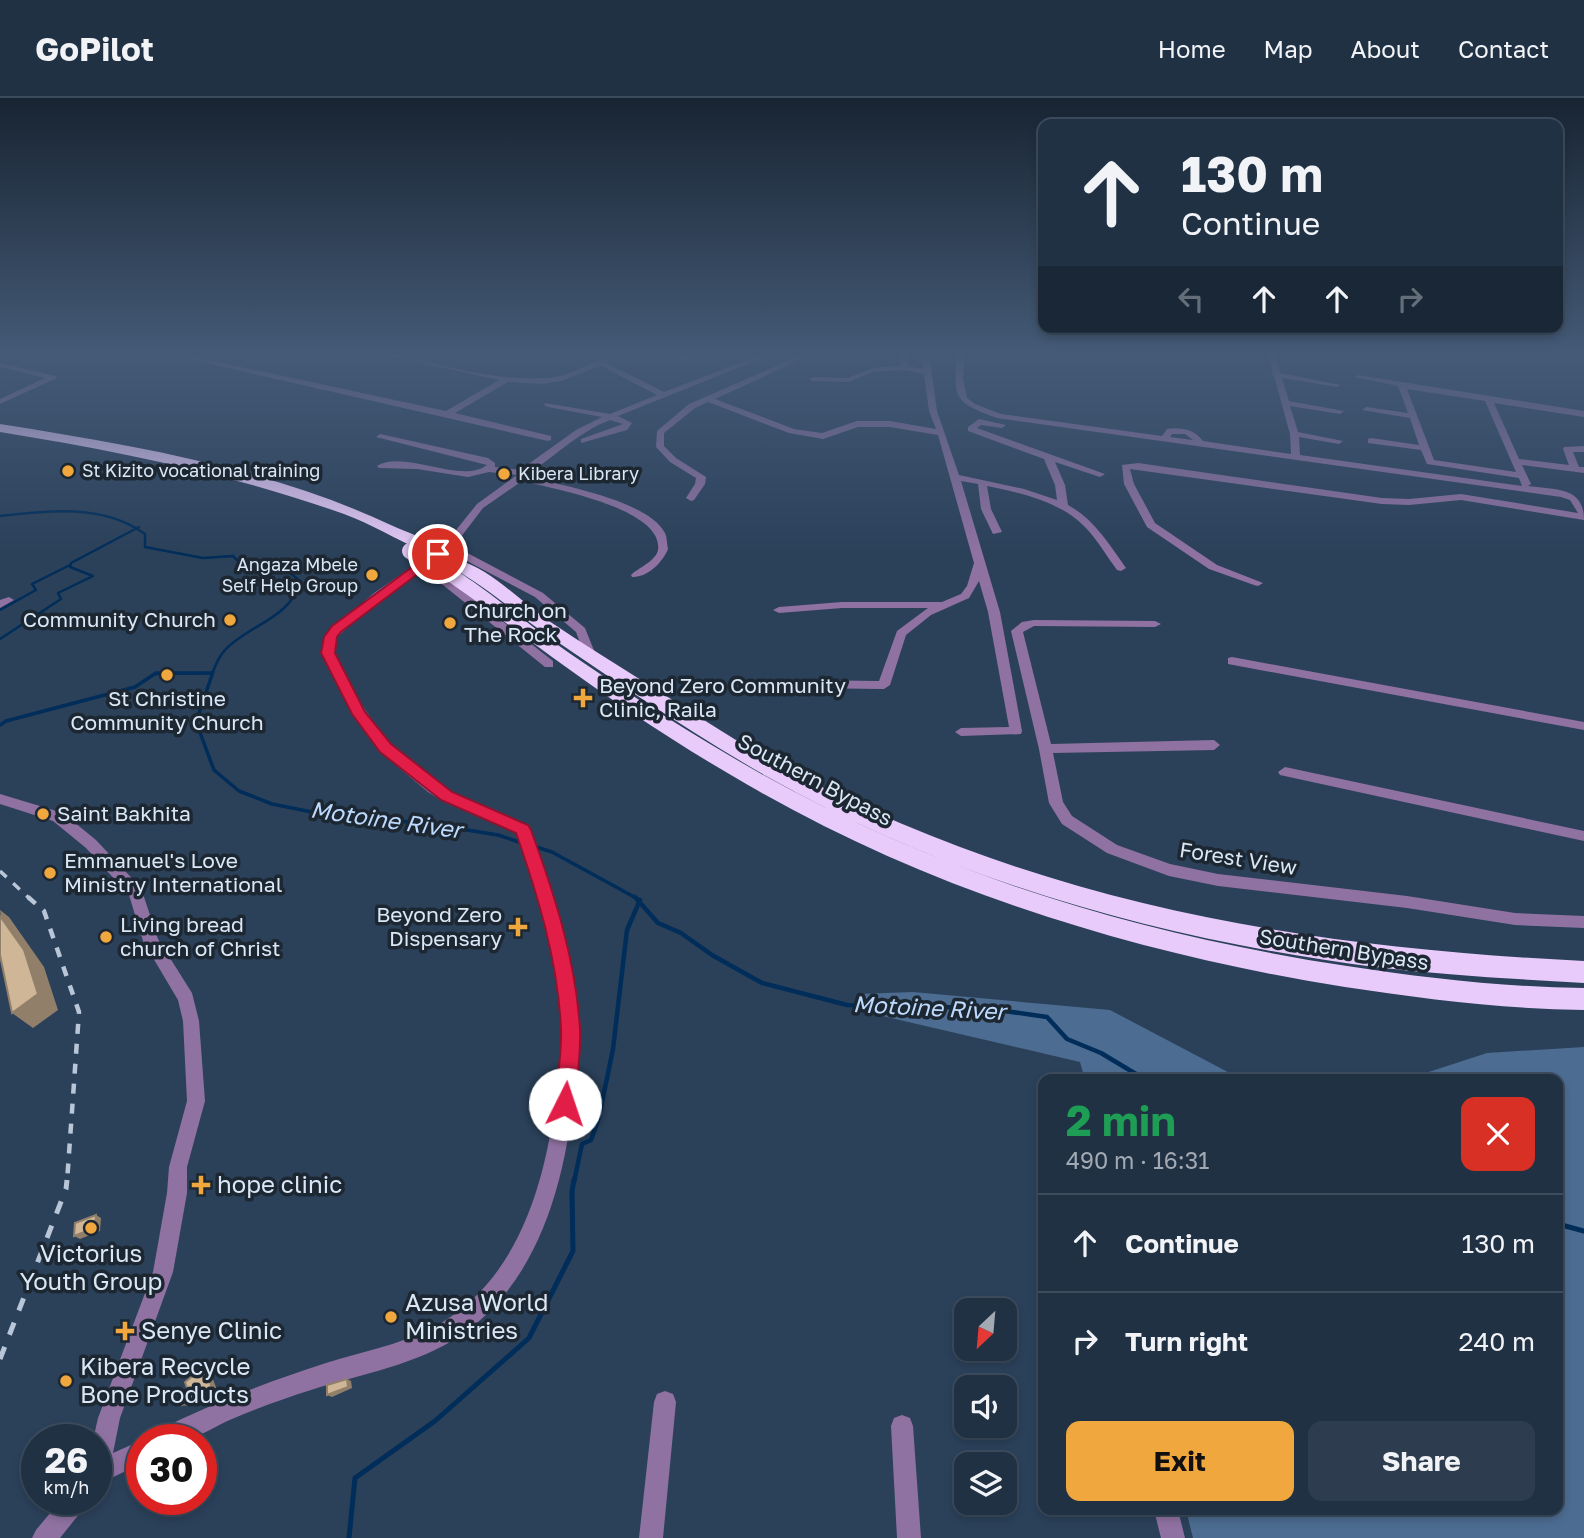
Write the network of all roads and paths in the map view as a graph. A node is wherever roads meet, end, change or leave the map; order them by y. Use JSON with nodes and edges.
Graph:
{"nodes":[{"id":1,"x":478,"y":420,"type":"edge"},
{"id":2,"x":603,"y":420,"type":"edge"},
{"id":3,"x":619,"y":420,"type":"edge"},
{"id":4,"x":673,"y":420,"type":"edge"},
{"id":5,"x":764,"y":420,"type":"edge"},
{"id":6,"x":937,"y":420,"type":"edge"},
{"id":7,"x":1038,"y":420,"type":"edge"},
{"id":8,"x":1290,"y":420,"type":"edge"},
{"id":9,"x":1413,"y":420,"type":"edge"},
{"id":10,"x":1498,"y":420,"type":"edge"},
{"id":11,"x":0,"y":428,"type":"edge"},
{"id":12,"x":1012,"y":428,"type":"dead end"},
{"id":13,"x":942,"y":433,"type":"junction"},
{"id":14,"x":1294,"y":434,"type":"junction"},
{"id":15,"x":0,"y":435,"type":"edge"},
{"id":16,"x":380,"y":437,"type":"dead end"},
{"id":17,"x":548,"y":438,"type":"dead end"},
{"id":18,"x":584,"y":441,"type":"dead end"},
{"id":19,"x":1339,"y":441,"type":"dead end"},
{"id":20,"x":1371,"y":441,"type":"dead end"},
{"id":21,"x":1423,"y":448,"type":"junction"},
{"id":22,"x":1584,"y":449,"type":"edge"},
{"id":23,"x":1048,"y":457,"type":"junction"},
{"id":24,"x":1296,"y":457,"type":"junction"},
{"id":25,"x":1515,"y":461,"type":"junction"},
{"id":26,"x":382,"y":466,"type":"dead end"},
{"id":27,"x":489,"y":469,"type":"junction"},
{"id":28,"x":1580,"y":469,"type":"edge"},
{"id":29,"x":1100,"y":474,"type":"dead end"},
{"id":30,"x":521,"y":475,"type":"junction"},
{"id":31,"x":955,"y":477,"type":"junction"},
{"id":32,"x":1522,"y":477,"type":"junction"},
{"id":33,"x":982,"y":482,"type":"junction"},
{"id":34,"x":1528,"y":489,"type":"junction"},
{"id":35,"x":691,"y":498,"type":"dead end"},
{"id":36,"x":1063,"y":506,"type":"junction"},
{"id":37,"x":1584,"y":516,"type":"edge"},
{"id":38,"x":998,"y":532,"type":"dead end"},
{"id":39,"x":434,"y":557,"type":"junction"},
{"id":40,"x":979,"y":563,"type":"junction"},
{"id":41,"x":1121,"y":568,"type":"dead end"},
{"id":42,"x":636,"y":575,"type":"dead end"},
{"id":43,"x":1258,"y":583,"type":"dead end"},
{"id":44,"x":949,"y":604,"type":"junction"},
{"id":45,"x":779,"y":610,"type":"dead end"},
{"id":46,"x":1155,"y":624,"type":"dead end"},
{"id":47,"x":1232,"y":661,"type":"dead end"},
{"id":48,"x":549,"y":664,"type":"dead end"},
{"id":49,"x":801,"y":684,"type":"dead end"},
{"id":50,"x":1584,"y":726,"type":"edge"},
{"id":51,"x":961,"y":732,"type":"dead end"},
{"id":52,"x":1214,"y":745,"type":"dead end"},
{"id":53,"x":1046,"y":749,"type":"junction"},
{"id":54,"x":1285,"y":772,"type":"dead end"},
{"id":55,"x":0,"y":799,"type":"edge"},
{"id":56,"x":1584,"y":836,"type":"edge"},
{"id":57,"x":1584,"y":922,"type":"edge"},
{"id":58,"x":1584,"y":972,"type":"edge"},
{"id":59,"x":1584,"y":999,"type":"edge"},
{"id":60,"x":664,"y":1402,"type":"dead end"},
{"id":61,"x":108,"y":1424,"type":"edge"},
{"id":62,"x":199,"y":1424,"type":"edge"},
{"id":63,"x":902,"y":1426,"type":"dead end"},
{"id":64,"x":63,"y":1515,"type":"edge"},
{"id":65,"x":1167,"y":1515,"type":"edge"},
{"id":66,"x":44,"y":1538,"type":"edge"},
{"id":67,"x":651,"y":1538,"type":"edge"},
{"id":68,"x":909,"y":1538,"type":"edge"},
{"id":69,"x":1173,"y":1538,"type":"edge"}],
"edges":[{"from":1,"to":17,"type":"street"},
{"from":2,"to":30,"type":"street"},
{"from":3,"to":18,"type":"street"},
{"from":4,"to":35,"type":"street"},
{"from":5,"to":13,"type":"street"},
{"from":6,"to":13,"type":"street"},
{"from":7,"to":24,"type":"street"},
{"from":8,"to":14,"type":"street"},
{"from":9,"to":21,"type":"street"},
{"from":10,"to":25,"type":"street"},
{"from":11,"to":39,"type":"highway","name":"Southern Bypass"},
{"from":12,"to":23,"type":"street"},
{"from":13,"to":31,"type":"street"},
{"from":14,"to":19,"type":"street"},
{"from":14,"to":24,"type":"street"},
{"from":15,"to":39,"type":"highway","name":"Southern Bypass","bridge":true},
{"from":16,"to":27,"type":"street"},
{"from":20,"to":21,"type":"street"},
{"from":21,"to":32,"type":"street"},
{"from":22,"to":28,"type":"street"},
{"from":23,"to":29,"type":"street"},
{"from":23,"to":36,"type":"street"},
{"from":24,"to":34,"type":"street"},
{"from":25,"to":28,"type":"street"},
{"from":25,"to":32,"type":"street"},
{"from":26,"to":27,"type":"street"},
{"from":27,"to":30,"type":"street"},
{"from":30,"to":39,"type":"street"},
{"from":30,"to":42,"type":"street"},
{"from":31,"to":33,"type":"street"},
{"from":31,"to":40,"type":"street"},
{"from":32,"to":34,"type":"street"},
{"from":33,"to":36,"type":"street"},
{"from":33,"to":38,"type":"street"},
{"from":34,"to":37,"type":"street"},
{"from":36,"to":41,"type":"street"},
{"from":37,"to":43,"type":"street"},
{"from":39,"to":48,"type":"street"},
{"from":39,"to":58,"type":"highway","name":"Southern Bypass"},
{"from":39,"to":59,"type":"highway","name":"Southern Bypass"},
{"from":39,"to":62,"type":"street"},
{"from":40,"to":44,"type":"street"},
{"from":40,"to":51,"type":"street"},
{"from":44,"to":45,"type":"street"},
{"from":44,"to":49,"type":"street"},
{"from":46,"to":53,"type":"street","name":"Forest View"},
{"from":47,"to":50,"type":"street"},
{"from":52,"to":53,"type":"street"},
{"from":53,"to":57,"type":"street","name":"Forest View"},
{"from":54,"to":56,"type":"street"},
{"from":55,"to":61,"type":"street"},
{"from":60,"to":67,"type":"street"},
{"from":63,"to":68,"type":"street"},
{"from":64,"to":66,"type":"street"},
{"from":65,"to":69,"type":"street"}]}
